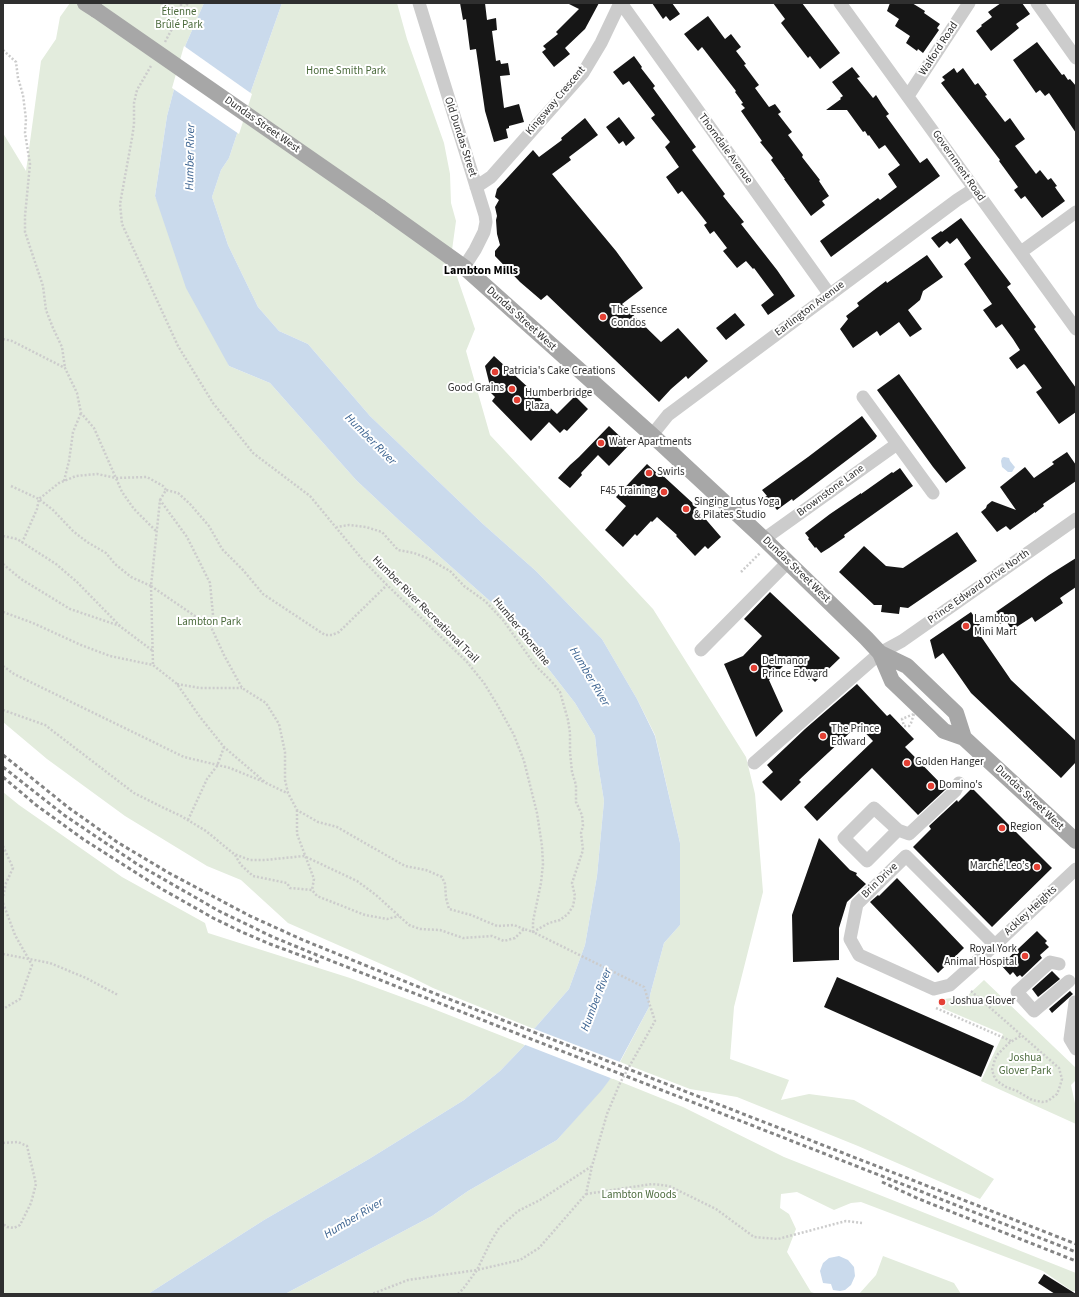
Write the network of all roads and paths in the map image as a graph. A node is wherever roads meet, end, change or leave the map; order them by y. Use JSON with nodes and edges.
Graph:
{"nodes":[{"id":1,"x":181,"y":3,"type":"edge"},
{"id":2,"x":188,"y":3,"type":"edge"},
{"id":3,"x":418,"y":3,"type":"edge"},
{"id":4,"x":620,"y":3,"type":"edge"},
{"id":5,"x":840,"y":3,"type":"edge"},
{"id":6,"x":969,"y":3,"type":"edge"},
{"id":7,"x":1037,"y":3,"type":"edge"},
{"id":8,"x":91,"y":7,"type":"edge"},
{"id":9,"x":181,"y":12,"type":"junction"},
{"id":10,"x":163,"y":45,"type":"dead end"},
{"id":11,"x":3,"y":50,"type":"edge"},
{"id":12,"x":1076,"y":58,"type":"edge"},
{"id":13,"x":152,"y":64,"type":"dead end"},
{"id":14,"x":908,"y":96,"type":"junction"},
{"id":15,"x":476,"y":187,"type":"junction"},
{"id":16,"x":974,"y":189,"type":"junction"},
{"id":17,"x":1076,"y":212,"type":"edge"},
{"id":18,"x":1021,"y":252,"type":"junction"},
{"id":19,"x":464,"y":267,"type":"junction"},
{"id":20,"x":830,"y":295,"type":"junction"},
{"id":21,"x":1076,"y":329,"type":"edge"},
{"id":22,"x":3,"y":339,"type":"edge"},
{"id":23,"x":65,"y":368,"type":"junction"},
{"id":24,"x":864,"y":397,"type":"dead end"},
{"id":25,"x":81,"y":413,"type":"junction"},
{"id":26,"x":652,"y":436,"type":"junction"},
{"id":27,"x":897,"y":444,"type":"junction"},
{"id":28,"x":116,"y":478,"type":"junction"},
{"id":29,"x":64,"y":481,"type":"junction"},
{"id":30,"x":11,"y":486,"type":"dead end"},
{"id":31,"x":166,"y":490,"type":"junction"},
{"id":32,"x":933,"y":493,"type":"dead end"},
{"id":33,"x":39,"y":499,"type":"junction"},
{"id":34,"x":160,"y":500,"type":"junction"},
{"id":35,"x":1076,"y":519,"type":"edge"},
{"id":36,"x":337,"y":527,"type":"junction"},
{"id":37,"x":157,"y":532,"type":"junction"},
{"id":38,"x":3,"y":536,"type":"edge"},
{"id":39,"x":766,"y":541,"type":"junction"},
{"id":40,"x":22,"y":543,"type":"junction"},
{"id":41,"x":788,"y":562,"type":"junction"},
{"id":42,"x":3,"y":564,"type":"edge"},
{"id":43,"x":740,"y":572,"type":"dead end"},
{"id":44,"x":386,"y":585,"type":"junction"},
{"id":45,"x":151,"y":586,"type":"junction"},
{"id":46,"x":3,"y":612,"type":"edge"},
{"id":47,"x":121,"y":627,"type":"junction"},
{"id":48,"x":211,"y":627,"type":"junction"},
{"id":49,"x":701,"y":650,"type":"dead end"},
{"id":50,"x":153,"y":651,"type":"junction"},
{"id":51,"x":880,"y":653,"type":"junction"},
{"id":52,"x":153,"y":665,"type":"junction"},
{"id":53,"x":3,"y":666,"type":"edge"},
{"id":54,"x":177,"y":684,"type":"junction"},
{"id":55,"x":242,"y":688,"type":"junction"},
{"id":56,"x":3,"y":710,"type":"edge"},
{"id":57,"x":903,"y":726,"type":"joint"},
{"id":58,"x":964,"y":738,"type":"junction"},
{"id":59,"x":224,"y":747,"type":"junction"},
{"id":60,"x":754,"y":763,"type":"dead end"},
{"id":61,"x":217,"y":766,"type":"junction"},
{"id":62,"x":266,"y":783,"type":"junction"},
{"id":63,"x":959,"y":783,"type":"dead end"},
{"id":64,"x":288,"y":793,"type":"junction"},
{"id":65,"x":297,"y":810,"type":"junction"},
{"id":66,"x":188,"y":820,"type":"junction"},
{"id":67,"x":898,"y":830,"type":"dead end"},
{"id":68,"x":1076,"y":841,"type":"edge"},
{"id":69,"x":3,"y":846,"type":"edge"},
{"id":70,"x":234,"y":854,"type":"junction"},
{"id":71,"x":304,"y":856,"type":"junction"},
{"id":72,"x":1076,"y":869,"type":"edge"},
{"id":73,"x":312,"y":890,"type":"junction"},
{"id":74,"x":3,"y":898,"type":"edge"},
{"id":75,"x":3,"y":903,"type":"edge"},
{"id":76,"x":400,"y":915,"type":"junction"},
{"id":77,"x":524,"y":929,"type":"junction"},
{"id":78,"x":533,"y":932,"type":"junction"},
{"id":79,"x":995,"y":945,"type":"junction"},
{"id":80,"x":3,"y":954,"type":"edge"},
{"id":81,"x":28,"y":960,"type":"junction"},
{"id":82,"x":1059,"y":964,"type":"dead end"},
{"id":83,"x":1069,"y":980,"type":"dead end"},
{"id":84,"x":950,"y":985,"type":"joint"},
{"id":85,"x":971,"y":991,"type":"dead end"},
{"id":86,"x":118,"y":995,"type":"dead end"},
{"id":87,"x":1075,"y":1002,"type":"edge"},
{"id":88,"x":936,"y":1008,"type":"dead end"},
{"id":89,"x":3,"y":1009,"type":"edge"},
{"id":90,"x":1022,"y":1035,"type":"junction"},
{"id":91,"x":1012,"y":1041,"type":"junction"},
{"id":92,"x":1076,"y":1049,"type":"edge"},
{"id":93,"x":3,"y":1143,"type":"edge"},
{"id":94,"x":592,"y":1166,"type":"junction"},
{"id":95,"x":586,"y":1194,"type":"junction"},
{"id":96,"x":862,"y":1223,"type":"dead end"},
{"id":97,"x":3,"y":1224,"type":"edge"},
{"id":98,"x":477,"y":1270,"type":"junction"},
{"id":99,"x":372,"y":1294,"type":"edge"},
{"id":100,"x":458,"y":1294,"type":"edge"}],
"edges":[{"from":1,"to":9,"type":"path"},
{"from":2,"to":9,"type":"path"},
{"from":3,"to":15,"type":"street","name":"Old Dundas Street"},
{"from":4,"to":15,"type":"street","name":"Kingsway Crescent"},
{"from":4,"to":20,"type":"street","name":"Thorndale Avenue"},
{"from":5,"to":14,"type":"street","name":"Government Road"},
{"from":6,"to":14,"type":"street","name":"Walford Road"},
{"from":7,"to":12,"type":"street"},
{"from":8,"to":19,"type":"main road","name":"Dundas Street West","bridge":true},
{"from":9,"to":10,"type":"path"},
{"from":11,"to":23,"type":"path"},
{"from":13,"to":36,"type":"path","name":"Humber River Recreational Trail"},
{"from":14,"to":16,"type":"street","name":"Government Road"},
{"from":15,"to":19,"type":"street","name":"Old Dundas Street"},
{"from":16,"to":18,"type":"street","name":"Government Road"},
{"from":16,"to":20,"type":"street","name":"Earlington Avenue"},
{"from":17,"to":18,"type":"street"},
{"from":18,"to":21,"type":"street","name":"Government Road"},
{"from":19,"to":26,"type":"main road","name":"Dundas Street West"},
{"from":20,"to":26,"type":"street","name":"Earlington Avenue"},
{"from":22,"to":23,"type":"path"},
{"from":23,"to":25,"type":"path"},
{"from":24,"to":27,"type":"street"},
{"from":25,"to":28,"type":"path"},
{"from":25,"to":29,"type":"path"},
{"from":26,"to":39,"type":"main road","name":"Dundas Street West"},
{"from":27,"to":32,"type":"street"},
{"from":27,"to":39,"type":"street","name":"Brownstone Lane"},
{"from":28,"to":29,"type":"path"},
{"from":28,"to":31,"type":"path"},
{"from":28,"to":37,"type":"path"},
{"from":29,"to":33,"type":"path"},
{"from":30,"to":33,"type":"path"},
{"from":31,"to":34,"type":"path"},
{"from":31,"to":44,"type":"path"},
{"from":33,"to":40,"type":"path"},
{"from":33,"to":45,"type":"path"},
{"from":34,"to":37,"type":"path"},
{"from":34,"to":48,"type":"path"},
{"from":35,"to":51,"type":"street","name":"Prince Edward Drive North"},
{"from":36,"to":44,"type":"path","name":"Humber River Recreational Trail"},
{"from":36,"to":78,"type":"path","name":"Humber Shoreline"},
{"from":37,"to":45,"type":"path"},
{"from":38,"to":40,"type":"path"},
{"from":39,"to":41,"type":"main road","name":"Dundas Street West"},
{"from":39,"to":43,"type":"path"},
{"from":40,"to":47,"type":"path"},
{"from":41,"to":49,"type":"street"},
{"from":41,"to":51,"type":"main road","name":"Dundas Street West"},
{"from":42,"to":47,"type":"path"},
{"from":44,"to":78,"type":"path","name":"Humber River Recreational Trail"},
{"from":45,"to":48,"type":"path"},
{"from":45,"to":50,"type":"path"},
{"from":46,"to":52,"type":"path"},
{"from":47,"to":50,"type":"path"},
{"from":48,"to":55,"type":"path"},
{"from":50,"to":52,"type":"path"},
{"from":51,"to":58,"type":"main road","name":"Dundas Street West"},
{"from":51,"to":58,"type":"main road","name":"Dundas Street West"},
{"from":51,"to":60,"type":"street","name":"Prince Edward Drive North"},
{"from":52,"to":54,"type":"path"},
{"from":53,"to":61,"type":"path"},
{"from":54,"to":55,"type":"path"},
{"from":54,"to":59,"type":"path"},
{"from":55,"to":64,"type":"path"},
{"from":56,"to":66,"type":"path"},
{"from":57,"to":57,"type":"path"},
{"from":58,"to":68,"type":"main road","name":"Dundas Street West"},
{"from":59,"to":61,"type":"path"},
{"from":59,"to":62,"type":"path"},
{"from":61,"to":62,"type":"path"},
{"from":61,"to":66,"type":"path"},
{"from":62,"to":64,"type":"path"},
{"from":63,"to":67,"type":"street"},
{"from":64,"to":65,"type":"path"},
{"from":65,"to":71,"type":"path"},
{"from":65,"to":77,"type":"path"},
{"from":66,"to":70,"type":"path"},
{"from":69,"to":74,"type":"path"},
{"from":70,"to":71,"type":"path"},
{"from":70,"to":73,"type":"path"},
{"from":71,"to":73,"type":"path"},
{"from":71,"to":76,"type":"path"},
{"from":72,"to":79,"type":"street","name":"Ackley Heights"},
{"from":73,"to":76,"type":"path"},
{"from":75,"to":81,"type":"path"},
{"from":76,"to":77,"type":"path"},
{"from":77,"to":78,"type":"path"},
{"from":78,"to":94,"type":"path"},
{"from":79,"to":84,"type":"street","name":"Ackley Heights"},
{"from":79,"to":84,"type":"street","name":"Brin Drive"},
{"from":80,"to":81,"type":"path"},
{"from":81,"to":86,"type":"path"},
{"from":81,"to":89,"type":"path"},
{"from":82,"to":83,"type":"street"},
{"from":85,"to":90,"type":"path"},
{"from":87,"to":92,"type":"street"},
{"from":88,"to":91,"type":"path"},
{"from":90,"to":91,"type":"path"},
{"from":90,"to":91,"type":"path"},
{"from":93,"to":97,"type":"path"},
{"from":94,"to":95,"type":"path"},
{"from":94,"to":98,"type":"path"},
{"from":95,"to":96,"type":"path"},
{"from":95,"to":98,"type":"path"},
{"from":98,"to":99,"type":"path"},
{"from":98,"to":100,"type":"path"}]}
